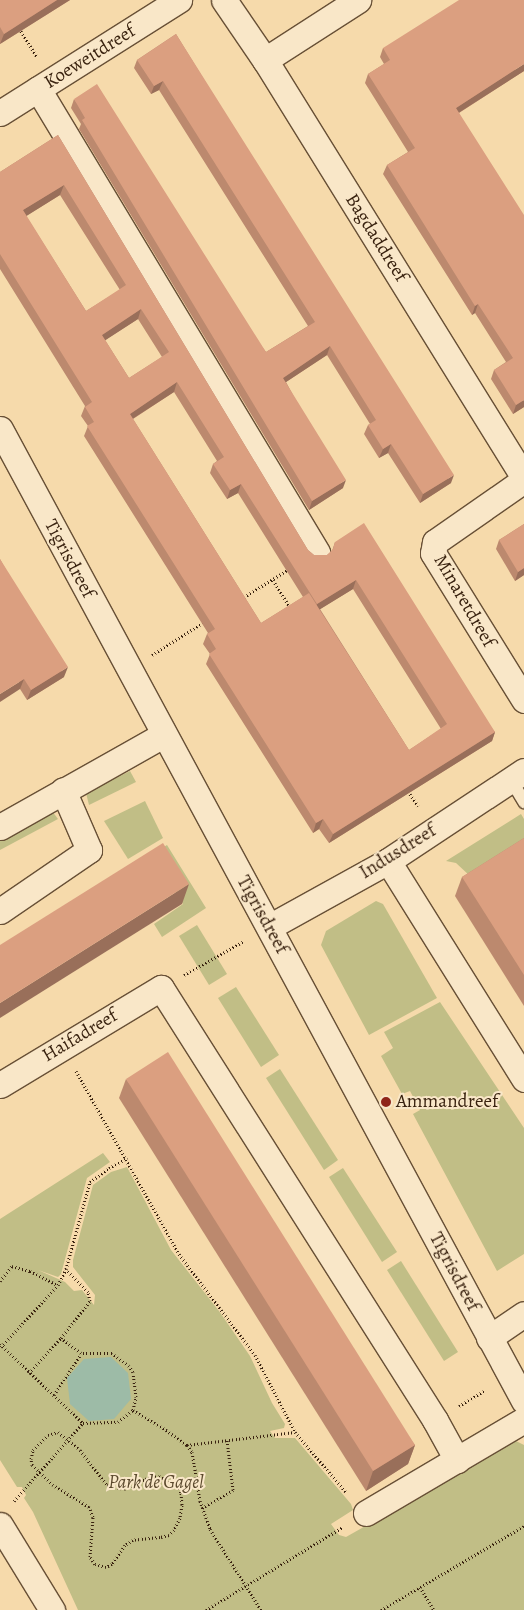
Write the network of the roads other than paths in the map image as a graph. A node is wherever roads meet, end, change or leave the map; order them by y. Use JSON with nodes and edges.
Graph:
{"nodes":[{"id":1,"x":179,"y":0,"type":"edge"},
{"id":2,"x":224,"y":0,"type":"edge"},
{"id":3,"x":358,"y":0,"type":"edge"},
{"id":4,"x":265,"y":60,"type":"junction"},
{"id":5,"x":45,"y":85,"type":"junction"},
{"id":6,"x":0,"y":113,"type":"edge"},
{"id":7,"x":0,"y":429,"type":"edge"},
{"id":8,"x":524,"y":479,"type":"edge"},
{"id":9,"x":317,"y":552,"type":"road end"},
{"id":10,"x":524,"y":700,"type":"edge"},
{"id":11,"x":163,"y":735,"type":"junction"},
{"id":12,"x":518,"y":776,"type":"edge"},
{"id":13,"x":63,"y":790,"type":"junction"},
{"id":14,"x":524,"y":802,"type":"edge"},
{"id":15,"x":0,"y":827,"type":"edge"},
{"id":16,"x":388,"y":861,"type":"junction"},
{"id":17,"x":0,"y":911,"type":"edge"},
{"id":18,"x":268,"y":927,"type":"junction"},
{"id":19,"x":524,"y":1079,"type":"edge"},
{"id":20,"x":0,"y":1085,"type":"edge"},
{"id":21,"x":524,"y":1314,"type":"edge"},
{"id":22,"x":489,"y":1338,"type":"junction"},
{"id":23,"x":524,"y":1401,"type":"edge"},
{"id":24,"x":524,"y":1420,"type":"edge"},
{"id":25,"x":457,"y":1460,"type":"junction"},
{"id":26,"x":366,"y":1513,"type":"road end"},
{"id":27,"x":0,"y":1525,"type":"edge"},
{"id":28,"x":52,"y":1610,"type":"edge"}],
"edges":[{"from":1,"to":5,"type":"street","name":"Koeweitdreef"},
{"from":2,"to":4,"type":"street","name":"Bagdaddreef"},
{"from":3,"to":4,"type":"street"},
{"from":4,"to":8,"type":"street","name":"Bagdaddreef"},
{"from":5,"to":6,"type":"street","name":"Koeweitdreef"},
{"from":5,"to":9,"type":"street"},
{"from":7,"to":11,"type":"street","name":"Tigrisdreef"},
{"from":8,"to":10,"type":"street","name":"Minaretdreef"},
{"from":11,"to":13,"type":"street"},
{"from":11,"to":18,"type":"street","name":"Tigrisdreef"},
{"from":12,"to":14,"type":"lane"},
{"from":12,"to":16,"type":"street","name":"Indusdreef"},
{"from":13,"to":15,"type":"street"},
{"from":13,"to":17,"type":"street"},
{"from":16,"to":18,"type":"street","name":"Indusdreef"},
{"from":16,"to":19,"type":"street"},
{"from":18,"to":22,"type":"street","name":"Tigrisdreef"},
{"from":20,"to":25,"type":"street","name":"Haifadreef"},
{"from":21,"to":22,"type":"street"},
{"from":22,"to":23,"type":"street","name":"Tigrisdreef"},
{"from":24,"to":25,"type":"street"},
{"from":25,"to":26,"type":"street"},
{"from":27,"to":28,"type":"street"}]}
